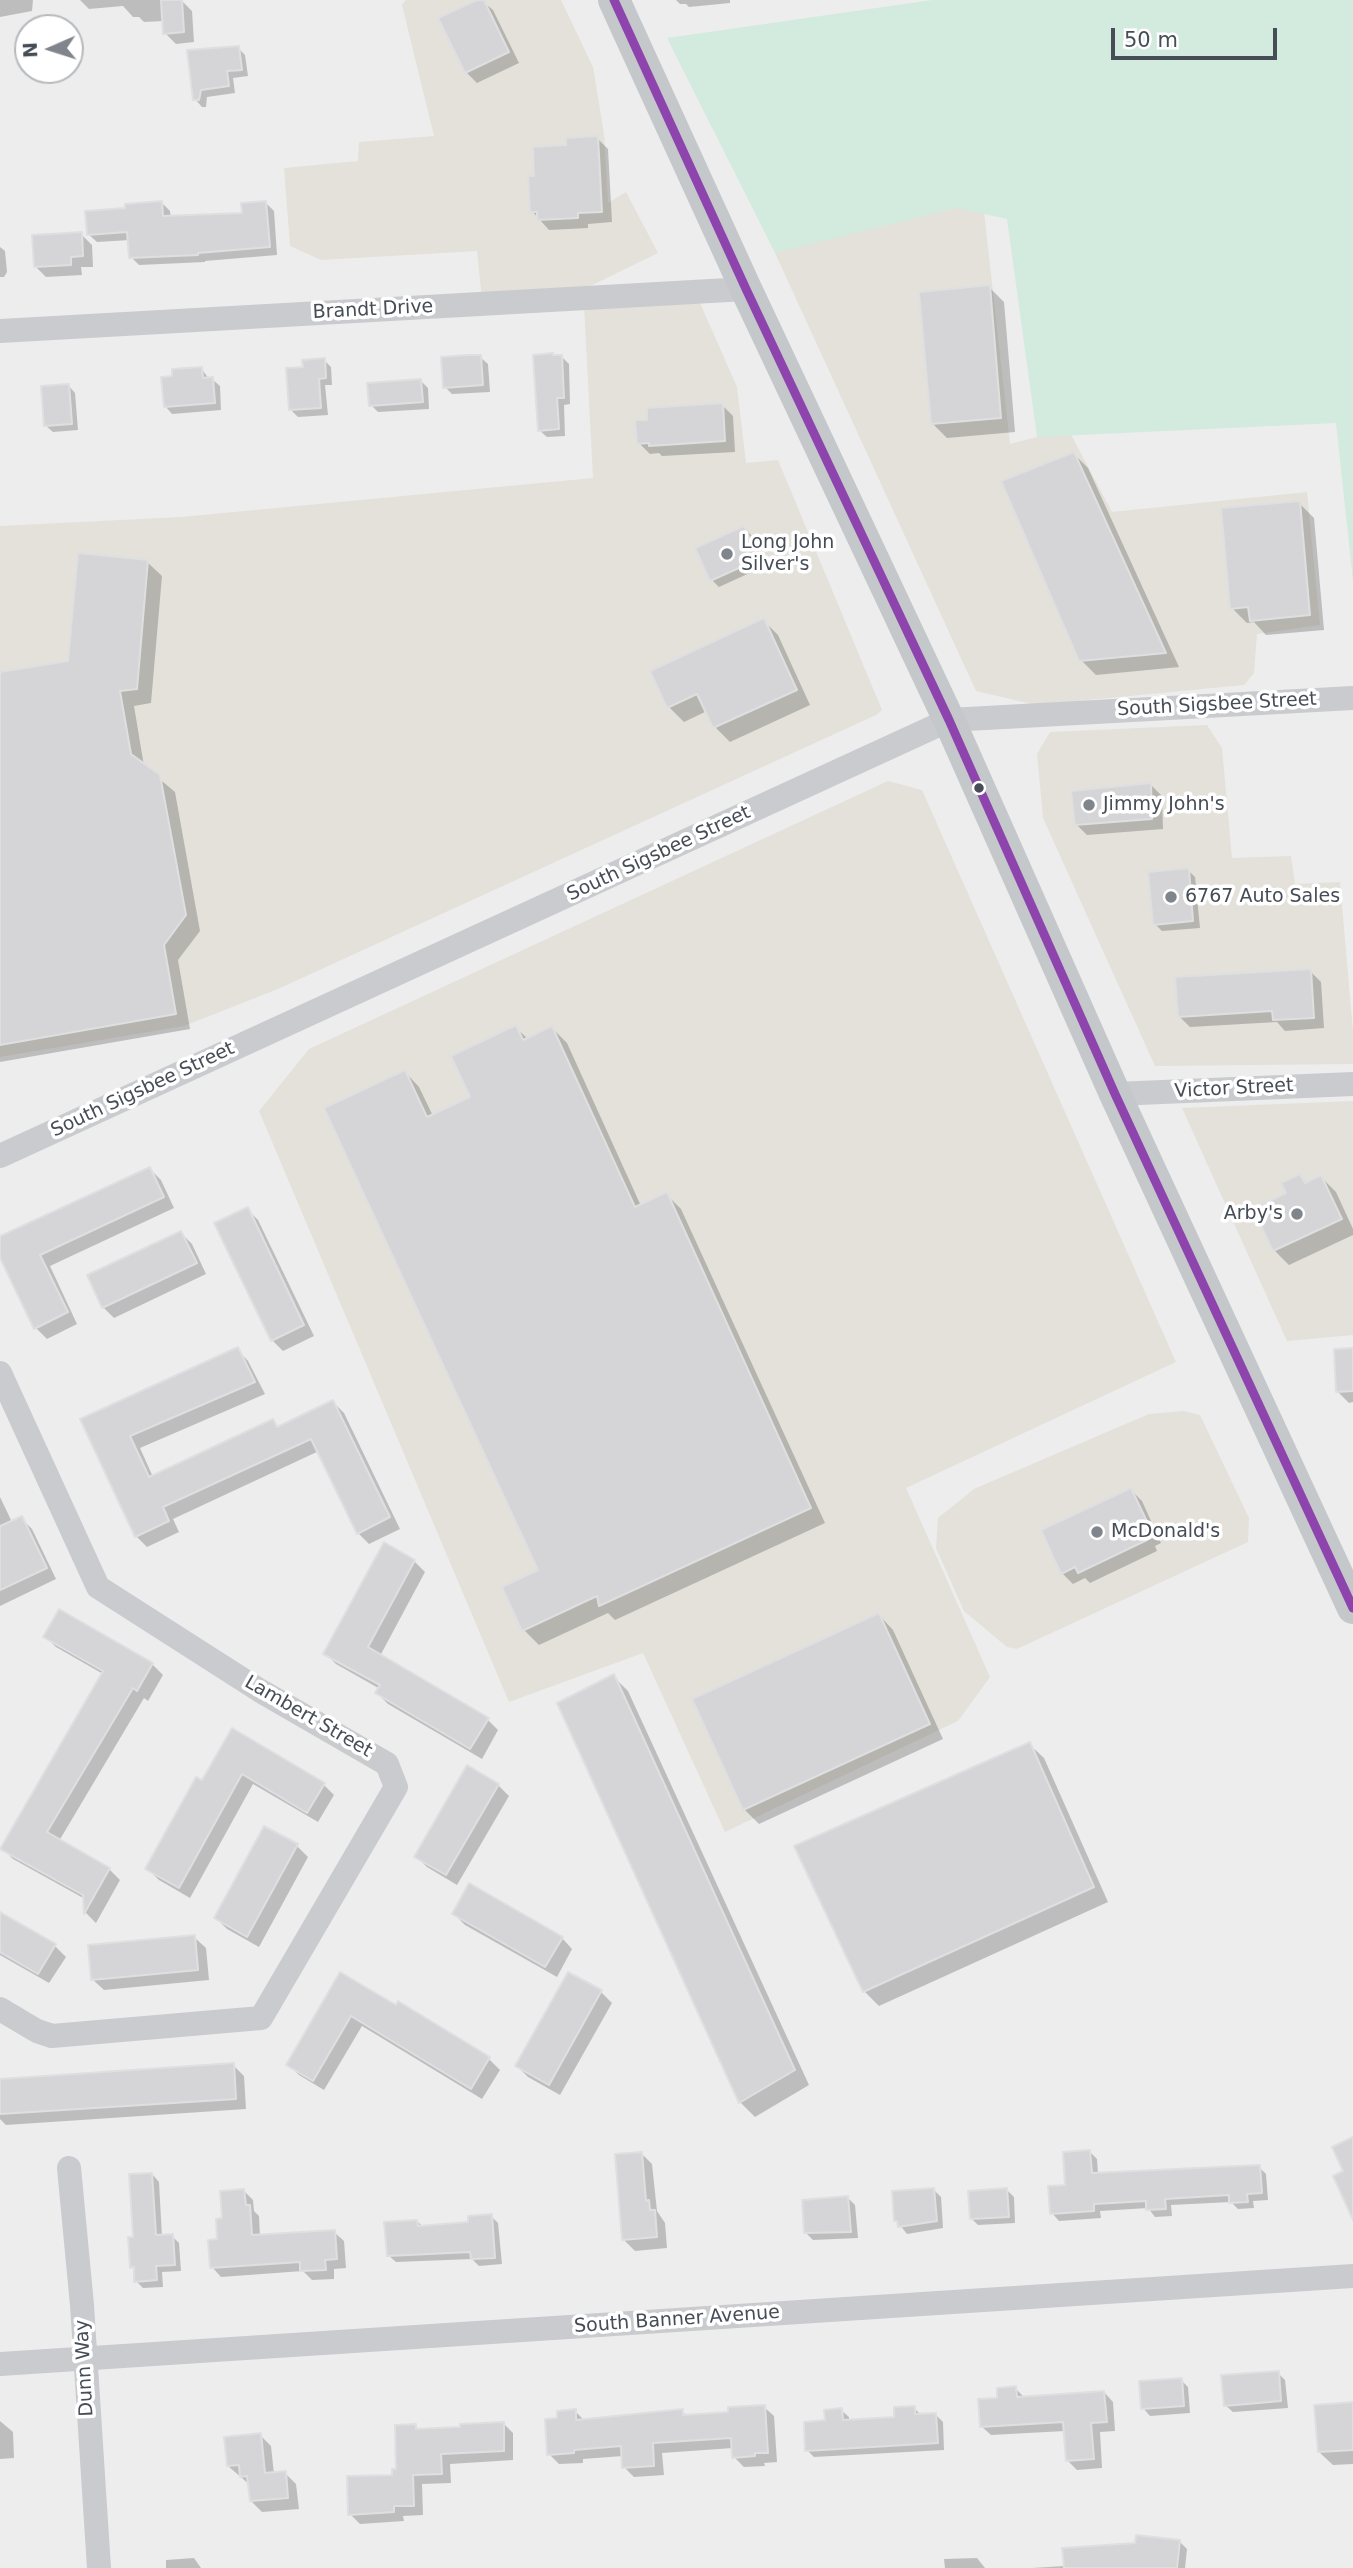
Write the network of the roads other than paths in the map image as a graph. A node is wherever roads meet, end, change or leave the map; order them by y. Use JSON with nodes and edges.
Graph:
{"nodes":[{"id":1,"x":614,"y":0,"type":"edge"},
{"id":2,"x":746,"y":289,"type":"junction"},
{"id":3,"x":0,"y":331,"type":"edge"},
{"id":4,"x":1353,"y":698,"type":"edge"},
{"id":5,"x":949,"y":720,"type":"junction"},
{"id":6,"x":1353,"y":1084,"type":"edge"},
{"id":7,"x":1115,"y":1094,"type":"junction"},
{"id":8,"x":0,"y":1156,"type":"edge"},
{"id":9,"x":0,"y":1373,"type":"edge"},
{"id":10,"x":1353,"y":1608,"type":"edge"},
{"id":11,"x":0,"y":2009,"type":"edge"},
{"id":12,"x":69,"y":2168,"type":"dead end"},
{"id":13,"x":1353,"y":2276,"type":"edge"},
{"id":14,"x":84,"y":2359,"type":"junction"},
{"id":15,"x":0,"y":2364,"type":"edge"},
{"id":16,"x":99,"y":2568,"type":"edge"}],
"edges":[{"from":1,"to":2,"type":"main road"},
{"from":2,"to":3,"type":"street","name":"Brandt Drive"},
{"from":2,"to":5,"type":"main road"},
{"from":4,"to":5,"type":"street","name":"South Sigsbee Street"},
{"from":5,"to":7,"type":"main road"},
{"from":5,"to":8,"type":"street","name":"South Sigsbee Street"},
{"from":6,"to":7,"type":"street","name":"Victor Street"},
{"from":7,"to":10,"type":"main road"},
{"from":9,"to":11,"type":"street","name":"Lambert Street"},
{"from":12,"to":14,"type":"street","name":"Dunn Way"},
{"from":13,"to":14,"type":"street","name":"South Banner Avenue"},
{"from":14,"to":15,"type":"street","name":"South Banner Avenue"},
{"from":14,"to":16,"type":"street","name":"Dunn Way"}]}
